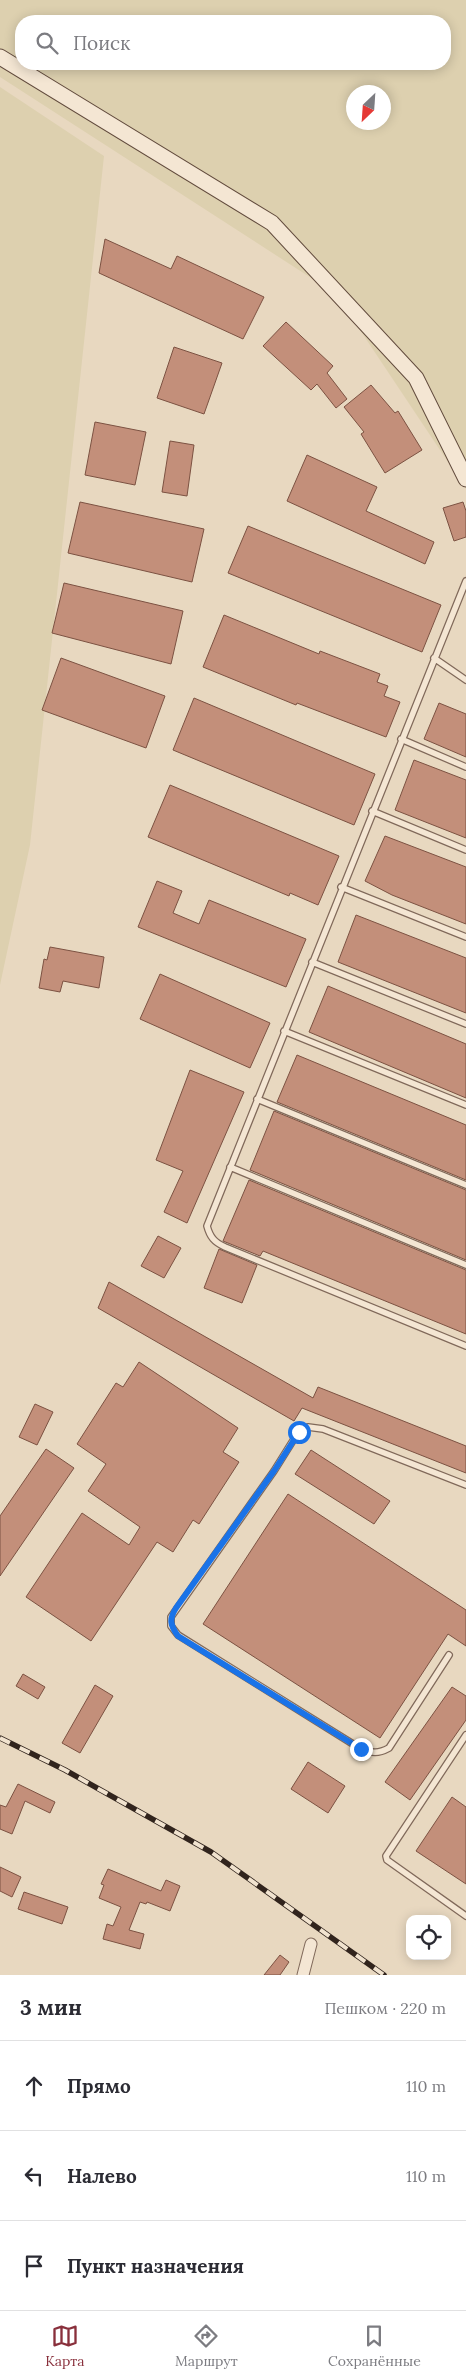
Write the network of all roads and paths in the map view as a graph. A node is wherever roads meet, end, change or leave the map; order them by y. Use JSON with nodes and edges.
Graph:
{"nodes":[{"id":1,"x":0,"y":57,"type":"edge"},
{"id":2,"x":15,"y":66,"type":"edge"},
{"id":3,"x":21,"y":70,"type":"edge"},
{"id":4,"x":466,"y":479,"type":"edge"},
{"id":5,"x":466,"y":581,"type":"edge"},
{"id":6,"x":434,"y":658,"type":"junction"},
{"id":7,"x":466,"y":680,"type":"edge"},
{"id":8,"x":401,"y":739,"type":"junction"},
{"id":9,"x":466,"y":766,"type":"edge"},
{"id":10,"x":372,"y":812,"type":"junction"},
{"id":11,"x":466,"y":850,"type":"edge"},
{"id":12,"x":342,"y":887,"type":"junction"},
{"id":13,"x":466,"y":937,"type":"edge"},
{"id":14,"x":312,"y":962,"type":"junction"},
{"id":15,"x":466,"y":1024,"type":"edge"},
{"id":16,"x":284,"y":1031,"type":"junction"},
{"id":17,"x":257,"y":1099,"type":"junction"},
{"id":18,"x":466,"y":1105,"type":"edge"},
{"id":19,"x":230,"y":1167,"type":"junction"},
{"id":20,"x":466,"y":1185,"type":"edge"},
{"id":21,"x":466,"y":1265,"type":"edge"},
{"id":22,"x":466,"y":1346,"type":"edge"},
{"id":23,"x":466,"y":1485,"type":"edge"},
{"id":24,"x":449,"y":1656,"type":"dead end"},
{"id":25,"x":466,"y":1735,"type":"edge"},
{"id":26,"x":466,"y":1916,"type":"edge"},
{"id":27,"x":311,"y":1944,"type":"dead end"},
{"id":28,"x":303,"y":1975,"type":"edge"}],
"edges":[{"from":1,"to":2,"type":"main road"},
{"from":3,"to":4,"type":"main road"},
{"from":5,"to":6,"type":"lane"},
{"from":6,"to":7,"type":"lane"},
{"from":6,"to":8,"type":"lane"},
{"from":8,"to":9,"type":"lane"},
{"from":8,"to":10,"type":"lane"},
{"from":10,"to":11,"type":"lane"},
{"from":10,"to":12,"type":"lane"},
{"from":12,"to":13,"type":"lane"},
{"from":12,"to":14,"type":"lane"},
{"from":14,"to":15,"type":"lane"},
{"from":14,"to":16,"type":"lane"},
{"from":16,"to":17,"type":"lane"},
{"from":16,"to":18,"type":"lane"},
{"from":17,"to":19,"type":"lane"},
{"from":17,"to":20,"type":"lane"},
{"from":19,"to":21,"type":"lane"},
{"from":19,"to":22,"type":"lane"},
{"from":23,"to":24,"type":"lane"},
{"from":25,"to":26,"type":"lane"},
{"from":27,"to":28,"type":"street"}]}
